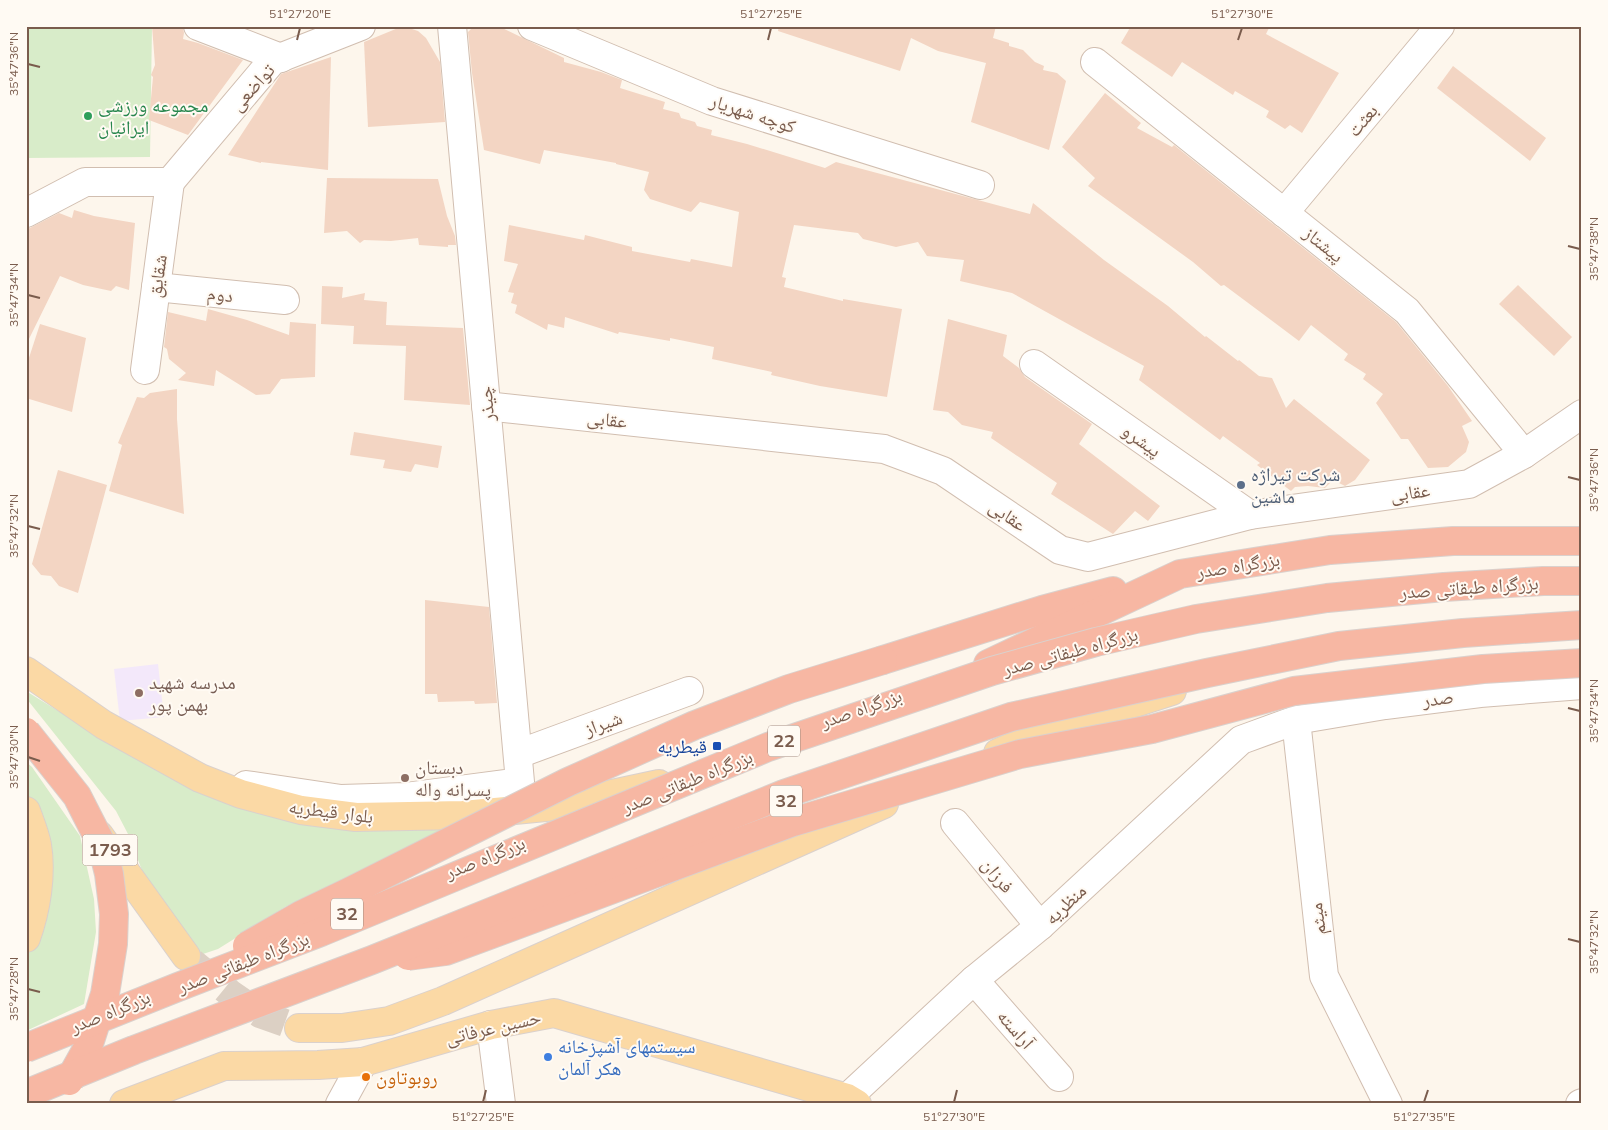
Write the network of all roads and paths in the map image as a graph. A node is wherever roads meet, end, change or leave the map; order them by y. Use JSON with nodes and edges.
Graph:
{"nodes":[{"id":1,"x":198,"y":26,"type":"edge"},
{"id":2,"x":361,"y":26,"type":"edge"},
{"id":3,"x":452,"y":26,"type":"edge"},
{"id":4,"x":532,"y":26,"type":"edge"},
{"id":5,"x":1440,"y":26,"type":"edge"},
{"id":6,"x":281,"y":58,"type":"junction"},
{"id":7,"x":1095,"y":62,"type":"dead end"},
{"id":8,"x":170,"y":182,"type":"junction"},
{"id":9,"x":980,"y":185,"type":"dead end"},
{"id":10,"x":26,"y":213,"type":"edge"},
{"id":11,"x":1284,"y":213,"type":"junction"},
{"id":12,"x":156,"y":287,"type":"junction"},
{"id":13,"x":285,"y":300,"type":"dead end"},
{"id":14,"x":1034,"y":364,"type":"dead end"},
{"id":15,"x":145,"y":370,"type":"dead end"},
{"id":16,"x":486,"y":406,"type":"junction"},
{"id":17,"x":1582,"y":414,"type":"edge"},
{"id":18,"x":1524,"y":454,"type":"junction"},
{"id":19,"x":1250,"y":515,"type":"junction"},
{"id":20,"x":1582,"y":541,"type":"edge"},
{"id":21,"x":1180,"y":574,"type":"junction"},
{"id":22,"x":1582,"y":582,"type":"edge"},
{"id":23,"x":1582,"y":625,"type":"edge"},
{"id":24,"x":1582,"y":636,"type":"edge"},
{"id":25,"x":1582,"y":663,"type":"edge"},
{"id":26,"x":26,"y":671,"type":"edge"},
{"id":27,"x":1207,"y":680,"type":"junction"},
{"id":28,"x":1582,"y":685,"type":"edge"},
{"id":29,"x":689,"y":691,"type":"dead end"},
{"id":30,"x":1296,"y":720,"type":"junction"},
{"id":31,"x":26,"y":732,"type":"edge"},
{"id":32,"x":26,"y":751,"type":"edge"},
{"id":33,"x":518,"y":754,"type":"junction"},
{"id":34,"x":200,"y":778,"type":"junction"},
{"id":35,"x":668,"y":782,"type":"junction"},
{"id":36,"x":26,"y":812,"type":"edge"},
{"id":37,"x":955,"y":823,"type":"dead end"},
{"id":38,"x":1040,"y":926,"type":"junction"},
{"id":39,"x":26,"y":938,"type":"edge"},
{"id":40,"x":186,"y":956,"type":"tunnel mouth"},
{"id":41,"x":372,"y":960,"type":"junction"},
{"id":42,"x":974,"y":980,"type":"junction"},
{"id":43,"x":178,"y":987,"type":"junction"},
{"id":44,"x":491,"y":1025,"type":"junction"},
{"id":45,"x":299,"y":1028,"type":"tunnel mouth"},
{"id":46,"x":26,"y":1046,"type":"edge"},
{"id":47,"x":364,"y":1062,"type":"junction"},
{"id":48,"x":1059,"y":1077,"type":"dead end"},
{"id":49,"x":26,"y":1094,"type":"edge"},
{"id":50,"x":849,"y":1102,"type":"edge"},
{"id":51,"x":26,"y":1104,"type":"edge"},
{"id":52,"x":51,"y":1104,"type":"edge"},
{"id":53,"x":124,"y":1104,"type":"edge"},
{"id":54,"x":340,"y":1104,"type":"edge"},
{"id":55,"x":501,"y":1104,"type":"edge"},
{"id":56,"x":1388,"y":1104,"type":"edge"}],
"edges":[{"from":1,"to":6,"type":"street"},
{"from":2,"to":6,"type":"street","name":"تواضعی"},
{"from":3,"to":16,"type":"street","name":"چیذر"},
{"from":4,"to":9,"type":"street","name":"کوچه شهریار"},
{"from":5,"to":11,"type":"street","name":"بعثت"},
{"from":6,"to":8,"type":"street","name":"تواضعی"},
{"from":7,"to":11,"type":"street","name":"پیشتاز"},
{"from":8,"to":10,"type":"street"},
{"from":8,"to":12,"type":"street","name":"شقایق"},
{"from":11,"to":18,"type":"street","name":"پیشتاز"},
{"from":12,"to":13,"type":"street","name":"دوم"},
{"from":12,"to":15,"type":"street","name":"شقایق"},
{"from":14,"to":19,"type":"street","name":"پیشرو"},
{"from":16,"to":19,"type":"street","name":"عقابی"},
{"from":16,"to":33,"type":"street","name":"چیذر"},
{"from":17,"to":18,"type":"street"},
{"from":18,"to":19,"type":"street","name":"عقابی"},
{"from":20,"to":21,"type":"highway","name":"بزرگراه صدر","number":"32"},
{"from":21,"to":35,"type":"highway","name":"بزرگراه صدر","number":"32"},
{"from":21,"to":43,"type":"highway","bridge":true},
{"from":22,"to":43,"type":"highway","name":"بزرگراه طبقاتی صدر","number":"22","bridge":true},
{"from":23,"to":41,"type":"highway","bridge":true},
{"from":24,"to":27,"type":"highway","number":"32"},
{"from":25,"to":41,"type":"highway","bridge":true},
{"from":26,"to":34,"type":"main road","name":"بلوار قیطریه"},
{"from":27,"to":45,"type":"main road"},
{"from":27,"to":51,"type":"highway","number":"32"},
{"from":28,"to":30,"type":"street","name":"صدر"},
{"from":29,"to":33,"type":"street","name":"شیراز"},
{"from":30,"to":38,"type":"street","name":"منظریه"},
{"from":30,"to":56,"type":"street","name":"میثم"},
{"from":31,"to":52,"type":"highway","bridge":true},
{"from":32,"to":40,"type":"main road","number":"1793"},
{"from":33,"to":34,"type":"street","name":"چیذر"},
{"from":34,"to":35,"type":"main road","name":"بلوار قیطریه"},
{"from":35,"to":46,"type":"highway","name":"بزرگراه صدر","number":"32"},
{"from":36,"to":39,"type":"main road"},
{"from":37,"to":38,"type":"street","name":"فرزان"},
{"from":38,"to":42,"type":"street","name":"منظریه"},
{"from":41,"to":49,"type":"highway","bridge":true},
{"from":42,"to":48,"type":"street","name":"آراسته"},
{"from":42,"to":50,"type":"street","name":"منظریه"},
{"from":43,"to":46,"type":"highway","name":"بزرگراه طبقاتی صدر","number":"22","bridge":true},
{"from":44,"to":47,"type":"main road","name":"حسین عرفاتی"},
{"from":44,"to":50,"type":"main road","name":"حسین عرفاتی"},
{"from":44,"to":55,"type":"street"},
{"from":47,"to":53,"type":"main road","name":"حسین عرفاتی"},
{"from":47,"to":54,"type":"street"}]}
